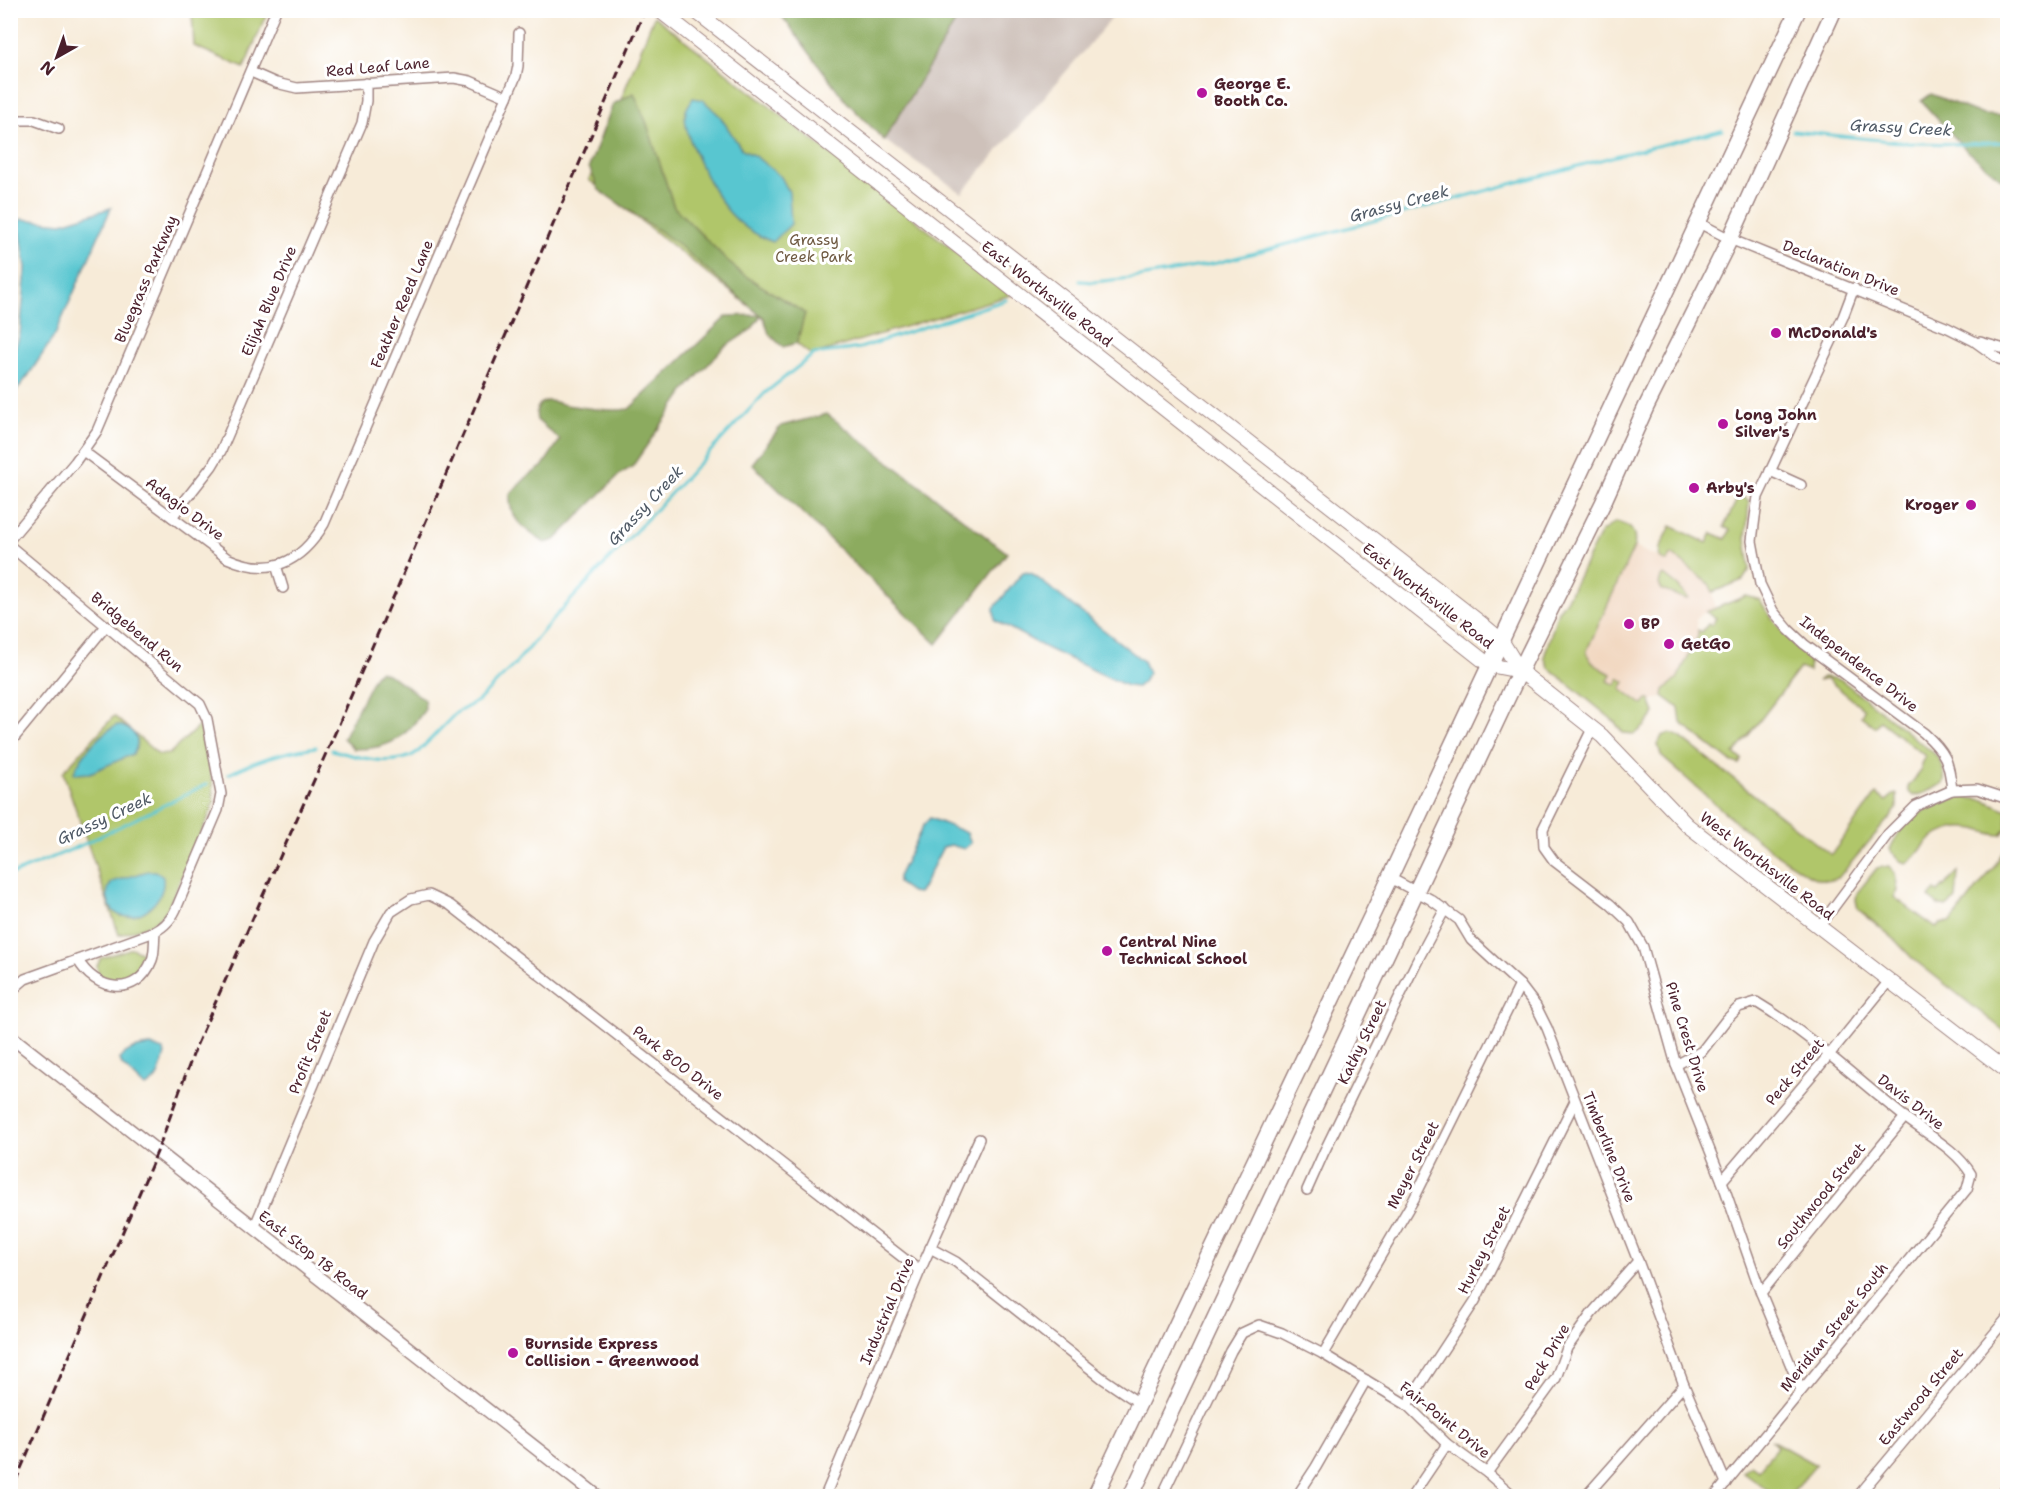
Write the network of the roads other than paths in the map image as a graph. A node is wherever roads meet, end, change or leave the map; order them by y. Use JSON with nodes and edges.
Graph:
{"nodes":[{"id":1,"x":276,"y":10,"type":"edge"},
{"id":2,"x":658,"y":10,"type":"edge"},
{"id":3,"x":694,"y":10,"type":"edge"},
{"id":4,"x":1798,"y":10,"type":"edge"},
{"id":5,"x":1834,"y":10,"type":"edge"},
{"id":6,"x":519,"y":33,"type":"dead end"},
{"id":7,"x":251,"y":72,"type":"junction"},
{"id":8,"x":366,"y":83,"type":"junction"},
{"id":9,"x":507,"y":97,"type":"junction"},
{"id":10,"x":10,"y":120,"type":"edge"},
{"id":11,"x":59,"y":129,"type":"dead end"},
{"id":12,"x":1697,"y":222,"type":"junction"},
{"id":13,"x":1730,"y":239,"type":"junction"},
{"id":14,"x":1854,"y":288,"type":"junction"},
{"id":15,"x":1974,"y":341,"type":"junction"},
{"id":16,"x":2007,"y":350,"type":"edge"},
{"id":17,"x":2007,"y":362,"type":"edge"},
{"id":18,"x":83,"y":451,"type":"junction"},
{"id":19,"x":1770,"y":471,"type":"junction"},
{"id":20,"x":1801,"y":485,"type":"dead end"},
{"id":21,"x":172,"y":517,"type":"junction"},
{"id":22,"x":10,"y":539,"type":"edge"},
{"id":23,"x":10,"y":546,"type":"edge"},
{"id":24,"x":276,"y":566,"type":"junction"},
{"id":25,"x":283,"y":588,"type":"dead end"},
{"id":26,"x":106,"y":626,"type":"junction"},
{"id":27,"x":1501,"y":640,"type":"junction"},
{"id":28,"x":1489,"y":665,"type":"junction"},
{"id":29,"x":1520,"y":671,"type":"junction"},
{"id":30,"x":1593,"y":727,"type":"junction"},
{"id":31,"x":10,"y":742,"type":"edge"},
{"id":32,"x":1952,"y":790,"type":"junction"},
{"id":33,"x":2007,"y":799,"type":"edge"},
{"id":34,"x":1390,"y":878,"type":"junction"},
{"id":35,"x":1416,"y":892,"type":"junction"},
{"id":36,"x":411,"y":899,"type":"joint"},
{"id":37,"x":1446,"y":909,"type":"junction"},
{"id":38,"x":1819,"y":927,"type":"junction"},
{"id":39,"x":155,"y":932,"type":"junction"},
{"id":40,"x":78,"y":960,"type":"junction"},
{"id":41,"x":1889,"y":981,"type":"junction"},
{"id":42,"x":1520,"y":985,"type":"junction"},
{"id":43,"x":10,"y":992,"type":"edge"},
{"id":44,"x":10,"y":1036,"type":"edge"},
{"id":45,"x":1829,"y":1055,"type":"junction"},
{"id":46,"x":1676,"y":1065,"type":"junction"},
{"id":47,"x":2007,"y":1072,"type":"edge"},
{"id":48,"x":1575,"y":1101,"type":"junction"},
{"id":49,"x":1905,"y":1117,"type":"junction"},
{"id":50,"x":979,"y":1139,"type":"dead end"},
{"id":51,"x":1971,"y":1174,"type":"joint"},
{"id":52,"x":1722,"y":1181,"type":"junction"},
{"id":53,"x":1307,"y":1190,"type":"dead end"},
{"id":54,"x":254,"y":1228,"type":"junction"},
{"id":55,"x":930,"y":1248,"type":"junction"},
{"id":56,"x":1638,"y":1261,"type":"junction"},
{"id":57,"x":920,"y":1271,"type":"junction"},
{"id":58,"x":1761,"y":1293,"type":"junction"},
{"id":59,"x":2007,"y":1317,"type":"edge"},
{"id":60,"x":1323,"y":1354,"type":"junction"},
{"id":61,"x":1366,"y":1380,"type":"junction"},
{"id":62,"x":1684,"y":1385,"type":"junction"},
{"id":63,"x":1801,"y":1390,"type":"junction"},
{"id":64,"x":1139,"y":1403,"type":"junction"},
{"id":65,"x":1407,"y":1404,"type":"junction"},
{"id":66,"x":1447,"y":1444,"type":"junction"},
{"id":67,"x":1487,"y":1473,"type":"junction"},
{"id":68,"x":1726,"y":1484,"type":"junction"},
{"id":69,"x":2007,"y":1486,"type":"edge"},
{"id":70,"x":597,"y":1497,"type":"edge"},
{"id":71,"x":825,"y":1497,"type":"edge"},
{"id":72,"x":1095,"y":1497,"type":"edge"},
{"id":73,"x":1131,"y":1497,"type":"edge"},
{"id":74,"x":1162,"y":1497,"type":"edge"},
{"id":75,"x":1297,"y":1497,"type":"edge"},
{"id":76,"x":1412,"y":1497,"type":"edge"},
{"id":77,"x":1514,"y":1497,"type":"edge"},
{"id":78,"x":1586,"y":1497,"type":"edge"},
{"id":79,"x":1715,"y":1497,"type":"edge"},
{"id":80,"x":1858,"y":1497,"type":"edge"},
{"id":81,"x":1999,"y":1497,"type":"edge"}],
"edges":[{"from":1,"to":7,"type":"street","name":"Bluegrass Parkway"},
{"from":2,"to":28,"type":"main road","name":"East Worthsville Road"},
{"from":3,"to":27,"type":"main road","name":"East Worthsville Road"},
{"from":4,"to":12,"type":"main road"},
{"from":5,"to":13,"type":"main road"},
{"from":6,"to":9,"type":"street","name":"Feather Reed Lane"},
{"from":7,"to":8,"type":"street","name":"Red Leaf Lane"},
{"from":7,"to":18,"type":"street","name":"Bluegrass Parkway"},
{"from":8,"to":9,"type":"street","name":"Red Leaf Lane"},
{"from":8,"to":21,"type":"street","name":"Elijah Blue Drive"},
{"from":9,"to":24,"type":"street","name":"Feather Reed Lane"},
{"from":10,"to":11,"type":"street"},
{"from":12,"to":13,"type":"street","name":"Declaration Drive"},
{"from":12,"to":27,"type":"main road"},
{"from":13,"to":14,"type":"street","name":"Declaration Drive"},
{"from":13,"to":29,"type":"main road"},
{"from":14,"to":15,"type":"street","name":"Declaration Drive"},
{"from":14,"to":19,"type":"street","name":"Independence Drive"},
{"from":15,"to":16,"type":"street","name":"Declaration Drive"},
{"from":15,"to":17,"type":"street","name":"Declaration Drive"},
{"from":18,"to":21,"type":"street","name":"Adagio Drive"},
{"from":18,"to":22,"type":"street","name":"Bluegrass Parkway"},
{"from":19,"to":20,"type":"street"},
{"from":19,"to":32,"type":"street","name":"Independence Drive"},
{"from":21,"to":24,"type":"street","name":"Adagio Drive"},
{"from":23,"to":26,"type":"street","name":"Bridgebend Run"},
{"from":24,"to":25,"type":"street"},
{"from":26,"to":31,"type":"street"},
{"from":26,"to":39,"type":"street","name":"Bridgebend Run"},
{"from":27,"to":28,"type":"main road"},
{"from":27,"to":29,"type":"main road","name":"East Worthsville Road"},
{"from":28,"to":29,"type":"main road","name":"East Worthsville Road"},
{"from":28,"to":34,"type":"main road"},
{"from":29,"to":30,"type":"main road","name":"West Worthsville Road"},
{"from":29,"to":35,"type":"main road"},
{"from":30,"to":38,"type":"main road","name":"West Worthsville Road"},
{"from":30,"to":46,"type":"street","name":"Pine Crest Drive"},
{"from":32,"to":33,"type":"street"},
{"from":32,"to":38,"type":"street"},
{"from":34,"to":35,"type":"street","name":"Timberline Drive"},
{"from":34,"to":64,"type":"main road"},
{"from":35,"to":37,"type":"street","name":"Timberline Drive"},
{"from":35,"to":73,"type":"main road"},
{"from":36,"to":54,"type":"street","name":"Profit Street"},
{"from":36,"to":57,"type":"street","name":"Park 800 Drive"},
{"from":37,"to":42,"type":"street","name":"Timberline Drive"},
{"from":37,"to":53,"type":"street","name":"Kathy Street"},
{"from":38,"to":41,"type":"main road","name":"West Worthsville Road"},
{"from":39,"to":40,"type":"street"},
{"from":39,"to":40,"type":"street"},
{"from":40,"to":43,"type":"street"},
{"from":41,"to":45,"type":"street","name":"Peck Street"},
{"from":41,"to":47,"type":"main road","name":"West Worthsville Road"},
{"from":42,"to":48,"type":"street","name":"Timberline Drive"},
{"from":42,"to":60,"type":"street","name":"Meyer Street"},
{"from":44,"to":54,"type":"street","name":"East Stop 18 Road"},
{"from":45,"to":46,"type":"street"},
{"from":45,"to":49,"type":"street","name":"Davis Drive"},
{"from":45,"to":52,"type":"street","name":"Peck Street"},
{"from":46,"to":52,"type":"street","name":"Pine Crest Drive"},
{"from":48,"to":56,"type":"street","name":"Timberline Drive"},
{"from":48,"to":65,"type":"street","name":"Hurley Street"},
{"from":49,"to":51,"type":"street","name":"Davis Drive"},
{"from":49,"to":58,"type":"street","name":"Southwood Street"},
{"from":50,"to":55,"type":"street","name":"Industrial Drive"},
{"from":51,"to":63,"type":"street","name":"Meridian Street South"},
{"from":52,"to":58,"type":"street","name":"Pine Crest Drive"},
{"from":54,"to":70,"type":"street","name":"East Stop 18 Road"},
{"from":55,"to":57,"type":"street","name":"Industrial Drive"},
{"from":55,"to":64,"type":"street"},
{"from":56,"to":62,"type":"street","name":"Timberline Drive"},
{"from":56,"to":67,"type":"street","name":"Peck Drive"},
{"from":57,"to":71,"type":"street","name":"Industrial Drive"},
{"from":58,"to":63,"type":"street","name":"Pine Crest Drive"},
{"from":59,"to":80,"type":"street","name":"Eastwood Street"},
{"from":60,"to":61,"type":"street","name":"Fair-Point Drive"},
{"from":60,"to":74,"type":"street"},
{"from":61,"to":65,"type":"street","name":"Fair-Point Drive"},
{"from":61,"to":75,"type":"street"},
{"from":62,"to":68,"type":"street","name":"Timberline Drive"},
{"from":62,"to":78,"type":"street"},
{"from":63,"to":68,"type":"street","name":"Meridian Street South"},
{"from":64,"to":72,"type":"main road"},
{"from":65,"to":66,"type":"street","name":"Fair-Point Drive"},
{"from":66,"to":67,"type":"street","name":"Fair-Point Drive"},
{"from":66,"to":76,"type":"street"},
{"from":67,"to":77,"type":"street","name":"Fair-Point Drive"},
{"from":68,"to":79,"type":"street","name":"Meridian Street South"},
{"from":69,"to":81,"type":"street"}]}
